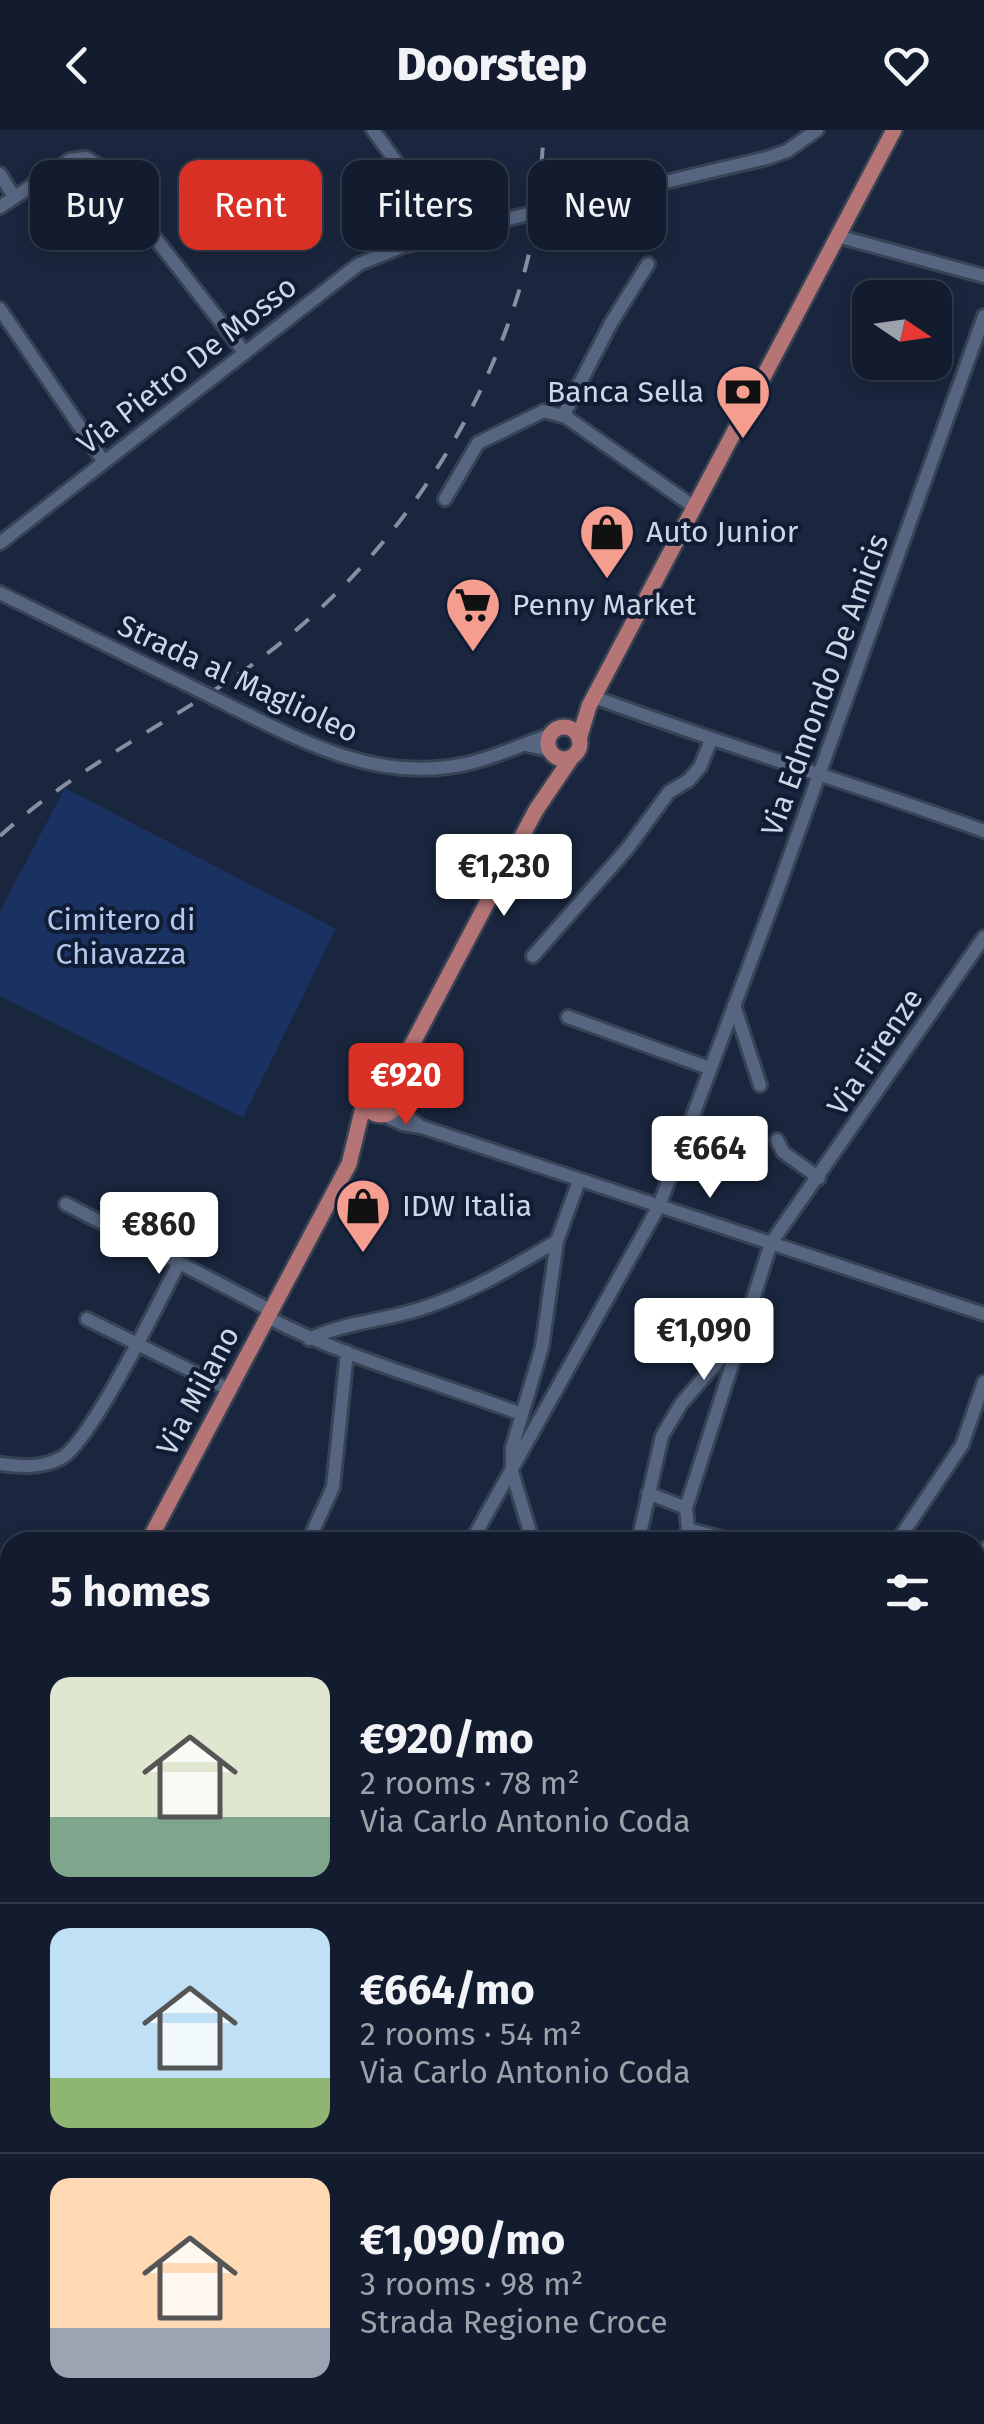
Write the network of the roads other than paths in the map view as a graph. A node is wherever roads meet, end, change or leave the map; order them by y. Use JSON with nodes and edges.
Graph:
{"nodes":[{"id":1,"x":373,"y":130,"type":"edge"},
{"id":2,"x":817,"y":130,"type":"edge"},
{"id":3,"x":894,"y":130,"type":"edge"},
{"id":4,"x":395,"y":160,"type":"edge"},
{"id":5,"x":0,"y":174,"type":"edge"},
{"id":6,"x":14,"y":196,"type":"junction"},
{"id":7,"x":0,"y":207,"type":"edge"},
{"id":8,"x":508,"y":219,"type":"edge"},
{"id":9,"x":838,"y":236,"type":"junction"},
{"id":10,"x":393,"y":250,"type":"edge"},
{"id":11,"x":648,"y":264,"type":"dead end"},
{"id":12,"x":984,"y":276,"type":"edge"},
{"id":13,"x":0,"y":309,"type":"edge"},
{"id":14,"x":984,"y":316,"type":"edge"},
{"id":15,"x":245,"y":352,"type":"junction"},
{"id":16,"x":566,"y":417,"type":"junction"},
{"id":17,"x":104,"y":462,"type":"junction"},
{"id":18,"x":445,"y":499,"type":"dead end"},
{"id":19,"x":694,"y":507,"type":"junction"},
{"id":20,"x":0,"y":543,"type":"edge"},
{"id":21,"x":0,"y":593,"type":"edge"},
{"id":22,"x":592,"y":702,"type":"junction"},
{"id":23,"x":580,"y":739,"type":"junction"},
{"id":24,"x":711,"y":740,"type":"junction"},
{"id":25,"x":556,"y":742,"type":"junction"},
{"id":26,"x":572,"y":757,"type":"junction"},
{"id":27,"x":818,"y":774,"type":"junction"},
{"id":28,"x":536,"y":810,"type":"junction"},
{"id":29,"x":984,"y":831,"type":"edge"},
{"id":30,"x":514,"y":850,"type":"junction"},
{"id":31,"x":554,"y":872,"type":"dead end"},
{"id":32,"x":984,"y":938,"type":"edge"},
{"id":33,"x":533,"y":956,"type":"dead end"},
{"id":34,"x":734,"y":1005,"type":"junction"},
{"id":35,"x":568,"y":1017,"type":"dead end"},
{"id":36,"x":405,"y":1059,"type":"junction"},
{"id":37,"x":709,"y":1068,"type":"junction"},
{"id":38,"x":381,"y":1081,"type":"junction"},
{"id":39,"x":760,"y":1085,"type":"dead end"},
{"id":40,"x":364,"y":1099,"type":"junction"},
{"id":41,"x":398,"y":1099,"type":"junction"},
{"id":42,"x":379,"y":1114,"type":"junction"},
{"id":43,"x":422,"y":1127,"type":"junction"},
{"id":44,"x":777,"y":1140,"type":"dead end"},
{"id":45,"x":350,"y":1164,"type":"junction"},
{"id":46,"x":819,"y":1178,"type":"junction"},
{"id":47,"x":579,"y":1180,"type":"junction"},
{"id":48,"x":66,"y":1204,"type":"dead end"},
{"id":49,"x":658,"y":1206,"type":"junction"},
{"id":50,"x":557,"y":1242,"type":"junction"},
{"id":51,"x":771,"y":1243,"type":"junction"},
{"id":52,"x":179,"y":1263,"type":"junction"},
{"id":53,"x":270,"y":1314,"type":"junction"},
{"id":54,"x":984,"y":1314,"type":"edge"},
{"id":55,"x":87,"y":1319,"type":"dead end"},
{"id":56,"x":742,"y":1333,"type":"junction"},
{"id":57,"x":309,"y":1339,"type":"junction"},
{"id":58,"x":136,"y":1343,"type":"junction"},
{"id":59,"x":347,"y":1352,"type":"junction"},
{"id":60,"x":983,"y":1387,"type":"edge"},
{"id":61,"x":230,"y":1390,"type":"junction"},
{"id":62,"x":522,"y":1414,"type":"junction"},
{"id":63,"x":0,"y":1464,"type":"edge"},
{"id":64,"x":512,"y":1472,"type":"junction"},
{"id":65,"x":648,"y":1493,"type":"junction"},
{"id":66,"x":686,"y":1508,"type":"junction"},
{"id":67,"x":153,"y":1532,"type":"edge"},
{"id":68,"x":313,"y":1532,"type":"edge"},
{"id":69,"x":477,"y":1532,"type":"edge"},
{"id":70,"x":530,"y":1532,"type":"edge"},
{"id":71,"x":640,"y":1532,"type":"edge"},
{"id":72,"x":686,"y":1532,"type":"edge"},
{"id":73,"x":904,"y":1532,"type":"edge"}],
"edges":[{"from":1,"to":4,"type":"street"},
{"from":2,"to":8,"type":"street","name":"Via Pietro De Mosso","bridge":true},
{"from":3,"to":9,"type":"main road"},
{"from":5,"to":6,"type":"street"},
{"from":6,"to":7,"type":"street"},
{"from":6,"to":15,"type":"street"},
{"from":9,"to":12,"type":"street"},
{"from":9,"to":19,"type":"main road"},
{"from":10,"to":15,"type":"street","name":"Via Pietro De Mosso"},
{"from":11,"to":16,"type":"street"},
{"from":13,"to":17,"type":"street"},
{"from":14,"to":27,"type":"street","name":"Via Edmondo De Amicis"},
{"from":15,"to":17,"type":"street","name":"Via Pietro De Mosso"},
{"from":16,"to":18,"type":"street"},
{"from":16,"to":19,"type":"street"},
{"from":17,"to":20,"type":"street","name":"Via Pietro De Mosso"},
{"from":19,"to":22,"type":"main road"},
{"from":21,"to":25,"type":"street","name":"Strada al Maglioleo","bridge":true},
{"from":22,"to":23,"type":"main road"},
{"from":22,"to":24,"type":"street"},
{"from":22,"to":25,"type":"main road"},
{"from":23,"to":25,"type":"main road"},
{"from":23,"to":26,"type":"main road"},
{"from":24,"to":27,"type":"street"},
{"from":24,"to":33,"type":"street"},
{"from":25,"to":26,"type":"main road"},
{"from":25,"to":28,"type":"main road"},
{"from":26,"to":28,"type":"main road"},
{"from":27,"to":29,"type":"street"},
{"from":27,"to":34,"type":"street","name":"Via Edmondo De Amicis"},
{"from":28,"to":30,"type":"main road"},
{"from":30,"to":31,"type":"street"},
{"from":30,"to":36,"type":"main road"},
{"from":32,"to":46,"type":"street","name":"Via Firenze"},
{"from":34,"to":37,"type":"street","name":"Via Edmondo De Amicis"},
{"from":34,"to":39,"type":"street"},
{"from":35,"to":37,"type":"street"},
{"from":36,"to":38,"type":"main road"},
{"from":36,"to":41,"type":"main road"},
{"from":37,"to":49,"type":"street","name":"Via Edmondo De Amicis"},
{"from":38,"to":40,"type":"main road"},
{"from":38,"to":41,"type":"main road"},
{"from":40,"to":42,"type":"main road"},
{"from":40,"to":45,"type":"main road","name":"Via Milano"},
{"from":41,"to":42,"type":"main road"},
{"from":41,"to":43,"type":"street"},
{"from":42,"to":43,"type":"street"},
{"from":42,"to":45,"type":"main road"},
{"from":43,"to":47,"type":"street"},
{"from":44,"to":46,"type":"street"},
{"from":45,"to":53,"type":"main road","name":"Via Milano"},
{"from":46,"to":51,"type":"street","name":"Via Firenze"},
{"from":47,"to":49,"type":"street"},
{"from":47,"to":50,"type":"street"},
{"from":48,"to":52,"type":"street"},
{"from":49,"to":51,"type":"street"},
{"from":49,"to":64,"type":"street","name":"Via Edmondo De Amicis"},
{"from":50,"to":57,"type":"street"},
{"from":50,"to":62,"type":"street"},
{"from":51,"to":54,"type":"street"},
{"from":51,"to":56,"type":"street","name":"Via Firenze"},
{"from":52,"to":53,"type":"street"},
{"from":52,"to":58,"type":"street"},
{"from":53,"to":57,"type":"street"},
{"from":53,"to":61,"type":"main road","name":"Via Milano"},
{"from":55,"to":58,"type":"street"},
{"from":56,"to":65,"type":"street"},
{"from":56,"to":66,"type":"street","name":"Via Firenze"},
{"from":57,"to":59,"type":"street"},
{"from":58,"to":61,"type":"street"},
{"from":58,"to":63,"type":"street"},
{"from":59,"to":62,"type":"street"},
{"from":59,"to":68,"type":"street"},
{"from":60,"to":73,"type":"street"},
{"from":61,"to":67,"type":"main road","name":"Via Milano"},
{"from":62,"to":64,"type":"street"},
{"from":64,"to":69,"type":"street","name":"Via Edmondo De Amicis"},
{"from":64,"to":70,"type":"street"},
{"from":65,"to":66,"type":"street"},
{"from":65,"to":71,"type":"street"},
{"from":66,"to":72,"type":"street"}]}
